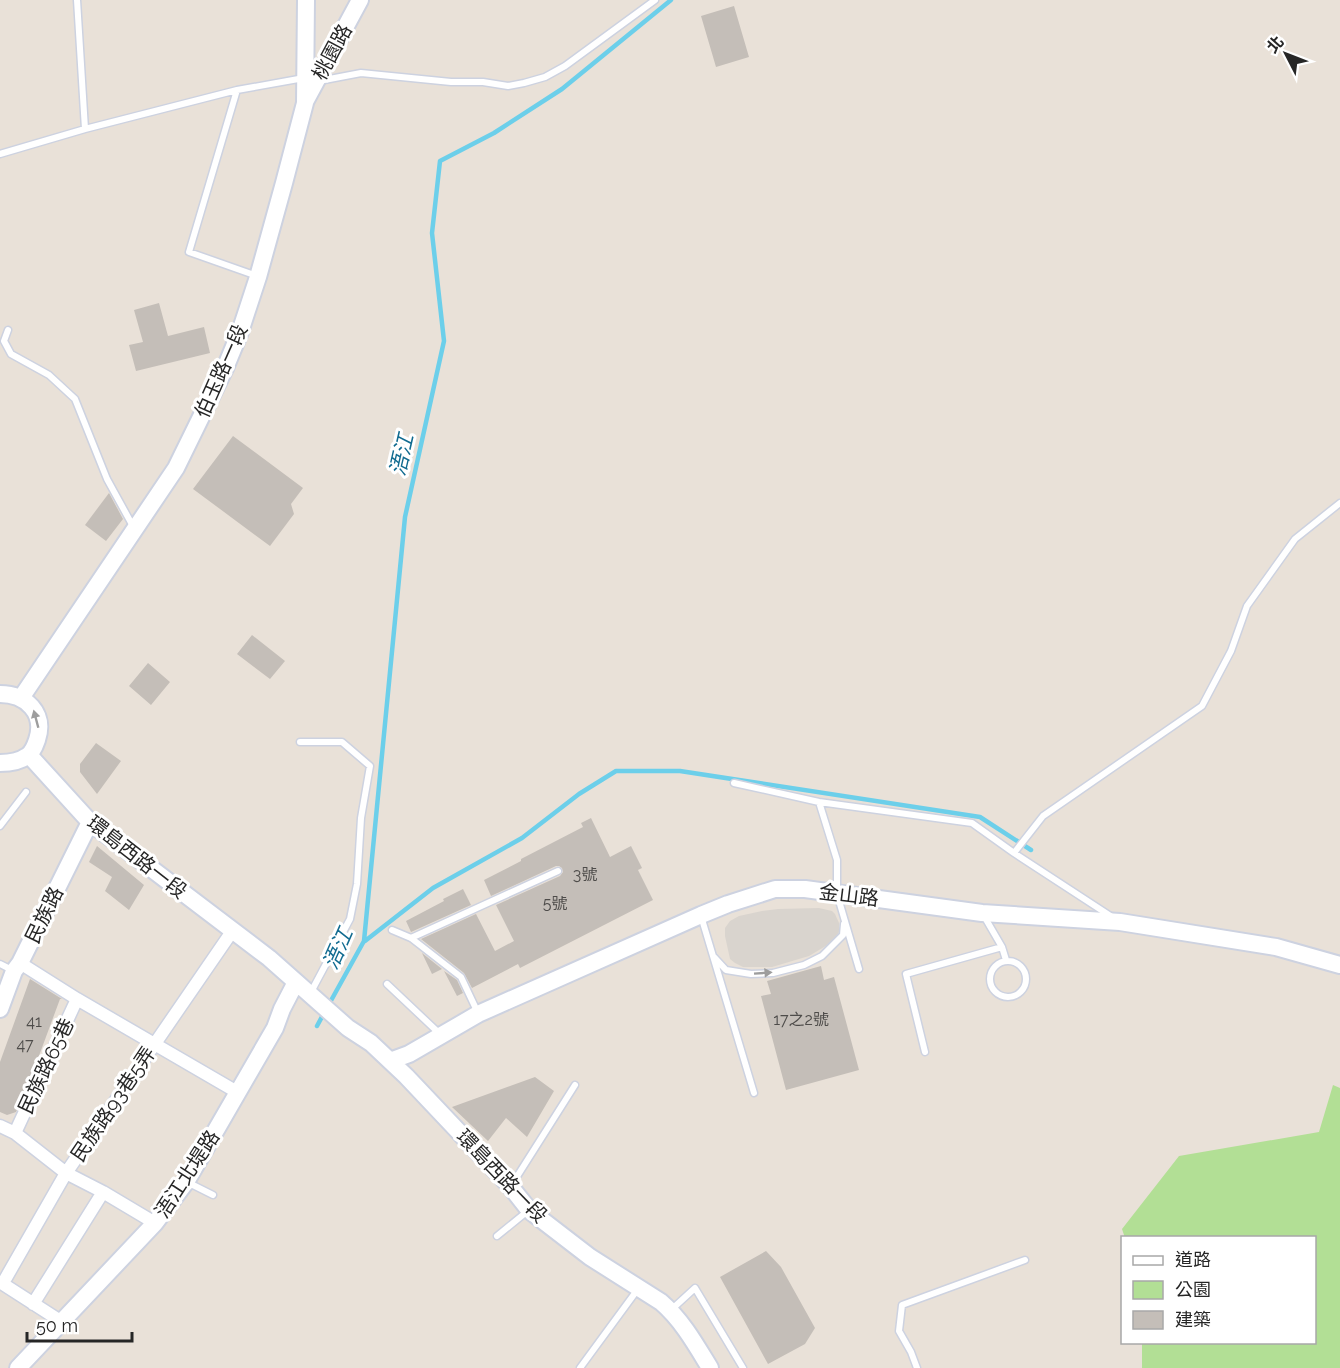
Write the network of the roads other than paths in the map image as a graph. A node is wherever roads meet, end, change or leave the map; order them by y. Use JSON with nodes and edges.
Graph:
{"nodes":[{"id":1,"x":77,"y":0,"type":"edge"},
{"id":2,"x":306,"y":0,"type":"edge"},
{"id":3,"x":360,"y":0,"type":"edge"},
{"id":4,"x":655,"y":0,"type":"edge"},
{"id":5,"x":310,"y":80,"type":"junction"},
{"id":6,"x":237,"y":90,"type":"junction"},
{"id":7,"x":305,"y":103,"type":"joint"},
{"id":8,"x":85,"y":129,"type":"junction"},
{"id":9,"x":0,"y":154,"type":"edge"},
{"id":10,"x":258,"y":277,"type":"junction"},
{"id":11,"x":8,"y":330,"type":"dead end"},
{"id":12,"x":1340,"y":503,"type":"edge"},
{"id":13,"x":134,"y":528,"type":"junction"},
{"id":14,"x":0,"y":694,"type":"edge"},
{"id":15,"x":21,"y":698,"type":"junction"},
{"id":16,"x":300,"y":742,"type":"dead end"},
{"id":17,"x":29,"y":755,"type":"junction"},
{"id":18,"x":0,"y":763,"type":"edge"},
{"id":19,"x":734,"y":783,"type":"dead end"},
{"id":20,"x":26,"y":792,"type":"dead end"},
{"id":21,"x":819,"y":802,"type":"junction"},
{"id":22,"x":90,"y":822,"type":"junction"},
{"id":23,"x":0,"y":826,"type":"edge"},
{"id":24,"x":1014,"y":853,"type":"junction"},
{"id":25,"x":558,"y":871,"type":"dead end"},
{"id":26,"x":837,"y":894,"type":"junction"},
{"id":27,"x":982,"y":913,"type":"junction"},
{"id":28,"x":700,"y":915,"type":"junction"},
{"id":29,"x":844,"y":920,"type":"junction"},
{"id":30,"x":1120,"y":922,"type":"junction"},
{"id":31,"x":233,"y":930,"type":"junction"},
{"id":32,"x":392,"y":930,"type":"dead end"},
{"id":33,"x":411,"y":939,"type":"junction"},
{"id":34,"x":1002,"y":947,"type":"junction"},
{"id":35,"x":712,"y":954,"type":"junction"},
{"id":36,"x":1006,"y":960,"type":"junction"},
{"id":37,"x":1340,"y":965,"type":"edge"},
{"id":38,"x":11,"y":966,"type":"edge"},
{"id":39,"x":859,"y":969,"type":"dead end"},
{"id":40,"x":296,"y":982,"type":"junction"},
{"id":41,"x":387,"y":984,"type":"dead end"},
{"id":42,"x":310,"y":995,"type":"junction"},
{"id":43,"x":77,"y":999,"type":"junction"},
{"id":44,"x":0,"y":1009,"type":"edge"},
{"id":45,"x":478,"y":1014,"type":"junction"},
{"id":46,"x":441,"y":1034,"type":"junction"},
{"id":47,"x":154,"y":1043,"type":"junction"},
{"id":48,"x":925,"y":1052,"type":"dead end"},
{"id":49,"x":390,"y":1061,"type":"junction"},
{"id":50,"x":575,"y":1085,"type":"dead end"},
{"id":51,"x":237,"y":1092,"type":"junction"},
{"id":52,"x":754,"y":1093,"type":"dead end"},
{"id":53,"x":0,"y":1126,"type":"edge"},
{"id":54,"x":15,"y":1133,"type":"junction"},
{"id":55,"x":66,"y":1173,"type":"junction"},
{"id":56,"x":186,"y":1182,"type":"junction"},
{"id":57,"x":510,"y":1186,"type":"junction"},
{"id":58,"x":103,"y":1192,"type":"junction"},
{"id":59,"x":213,"y":1195,"type":"dead end"},
{"id":60,"x":529,"y":1210,"type":"junction"},
{"id":61,"x":155,"y":1223,"type":"junction"},
{"id":62,"x":497,"y":1236,"type":"dead end"},
{"id":63,"x":1026,"y":1260,"type":"dead end"},
{"id":64,"x":1,"y":1282,"type":"edge"},
{"id":65,"x":638,"y":1289,"type":"junction"},
{"id":66,"x":33,"y":1304,"type":"junction"},
{"id":67,"x":670,"y":1311,"type":"junction"},
{"id":68,"x":62,"y":1322,"type":"junction"},
{"id":69,"x":18,"y":1368,"type":"edge"},
{"id":70,"x":580,"y":1368,"type":"edge"},
{"id":71,"x":710,"y":1368,"type":"edge"},
{"id":72,"x":743,"y":1368,"type":"edge"},
{"id":73,"x":917,"y":1368,"type":"edge"}],
"edges":[{"from":1,"to":8,"type":"lane"},
{"from":2,"to":5,"type":"main road"},
{"from":3,"to":5,"type":"main road","name":"桃園路"},
{"from":4,"to":5,"type":"lane"},
{"from":5,"to":6,"type":"lane"},
{"from":5,"to":7,"type":"main road","name":"桃園路"},
{"from":6,"to":8,"type":"lane"},
{"from":6,"to":10,"type":"lane"},
{"from":7,"to":10,"type":"main road","name":"伯玉路一段"},
{"from":8,"to":9,"type":"lane"},
{"from":10,"to":13,"type":"main road","name":"伯玉路一段"},
{"from":11,"to":13,"type":"lane"},
{"from":12,"to":24,"type":"lane"},
{"from":13,"to":15,"type":"main road","name":"伯玉路一段"},
{"from":14,"to":15,"type":"main road"},
{"from":17,"to":15,"type":"main road","one_way":true},
{"from":16,"to":42,"type":"lane"},
{"from":17,"to":18,"type":"main road"},
{"from":17,"to":22,"type":"main road","name":"環島西路一段"},
{"from":19,"to":21,"type":"lane"},
{"from":20,"to":23,"type":"lane"},
{"from":21,"to":24,"type":"lane"},
{"from":21,"to":26,"type":"lane"},
{"from":22,"to":31,"type":"main road","name":"環島西路一段"},
{"from":22,"to":38,"type":"main road","name":"民族路"},
{"from":24,"to":30,"type":"lane"},
{"from":25,"to":33,"type":"lane"},
{"from":26,"to":27,"type":"main road","name":"金山路"},
{"from":26,"to":28,"type":"main road","name":"金山路"},
{"from":26,"to":29,"type":"lane"},
{"from":27,"to":30,"type":"main road","name":"金山路"},
{"from":27,"to":34,"type":"lane"},
{"from":28,"to":35,"type":"lane"},
{"from":28,"to":45,"type":"main road","name":"金山路"},
{"from":35,"to":29,"type":"lane","one_way":true},
{"from":29,"to":39,"type":"lane"},
{"from":30,"to":37,"type":"main road","name":"金山路"},
{"from":31,"to":40,"type":"main road","name":"環島西路一段"},
{"from":31,"to":47,"type":"street","name":"民族路93巷5弄"},
{"from":32,"to":33,"type":"lane"},
{"from":33,"to":45,"type":"lane"},
{"from":34,"to":36,"type":"lane"},
{"from":34,"to":48,"type":"lane"},
{"from":35,"to":52,"type":"lane"},
{"from":36,"to":36,"type":"lane"},
{"from":38,"to":43,"type":"street"},
{"from":38,"to":44,"type":"main road","name":"民族路"},
{"from":40,"to":42,"type":"main road","name":"環島西路一段"},
{"from":40,"to":51,"type":"main road","name":"浯江北堤路"},
{"from":41,"to":46,"type":"lane"},
{"from":42,"to":49,"type":"main road","name":"環島西路一段"},
{"from":43,"to":47,"type":"street"},
{"from":43,"to":54,"type":"street","name":"民族路65巷"},
{"from":45,"to":46,"type":"main road","name":"金山路"},
{"from":46,"to":49,"type":"main road","name":"金山路"},
{"from":47,"to":51,"type":"street"},
{"from":47,"to":55,"type":"street","name":"民族路93巷5弄"},
{"from":49,"to":57,"type":"main road","name":"環島西路一段"},
{"from":50,"to":57,"type":"lane"},
{"from":51,"to":56,"type":"main road","name":"浯江北堤路"},
{"from":53,"to":54,"type":"street","name":"民族路65巷"},
{"from":54,"to":55,"type":"street","name":"民族路65巷"},
{"from":55,"to":58,"type":"street","name":"民族路65巷"},
{"from":55,"to":64,"type":"street","name":"民族路93巷5弄"},
{"from":56,"to":59,"type":"lane"},
{"from":56,"to":61,"type":"main road","name":"浯江北堤路"},
{"from":57,"to":60,"type":"main road","name":"環島西路一段"},
{"from":58,"to":61,"type":"street","name":"民族路65巷"},
{"from":58,"to":66,"type":"street"},
{"from":60,"to":62,"type":"lane"},
{"from":60,"to":65,"type":"main road","name":"環島西路一段"},
{"from":61,"to":68,"type":"main road","name":"浯江北堤路"},
{"from":63,"to":73,"type":"lane"},
{"from":64,"to":66,"type":"street"},
{"from":65,"to":67,"type":"main road","name":"環島西路一段"},
{"from":65,"to":70,"type":"lane"},
{"from":66,"to":68,"type":"street"},
{"from":67,"to":71,"type":"main road","name":"環島西路一段"},
{"from":67,"to":72,"type":"lane"},
{"from":68,"to":69,"type":"main road","name":"浯江北堤路"}]}
